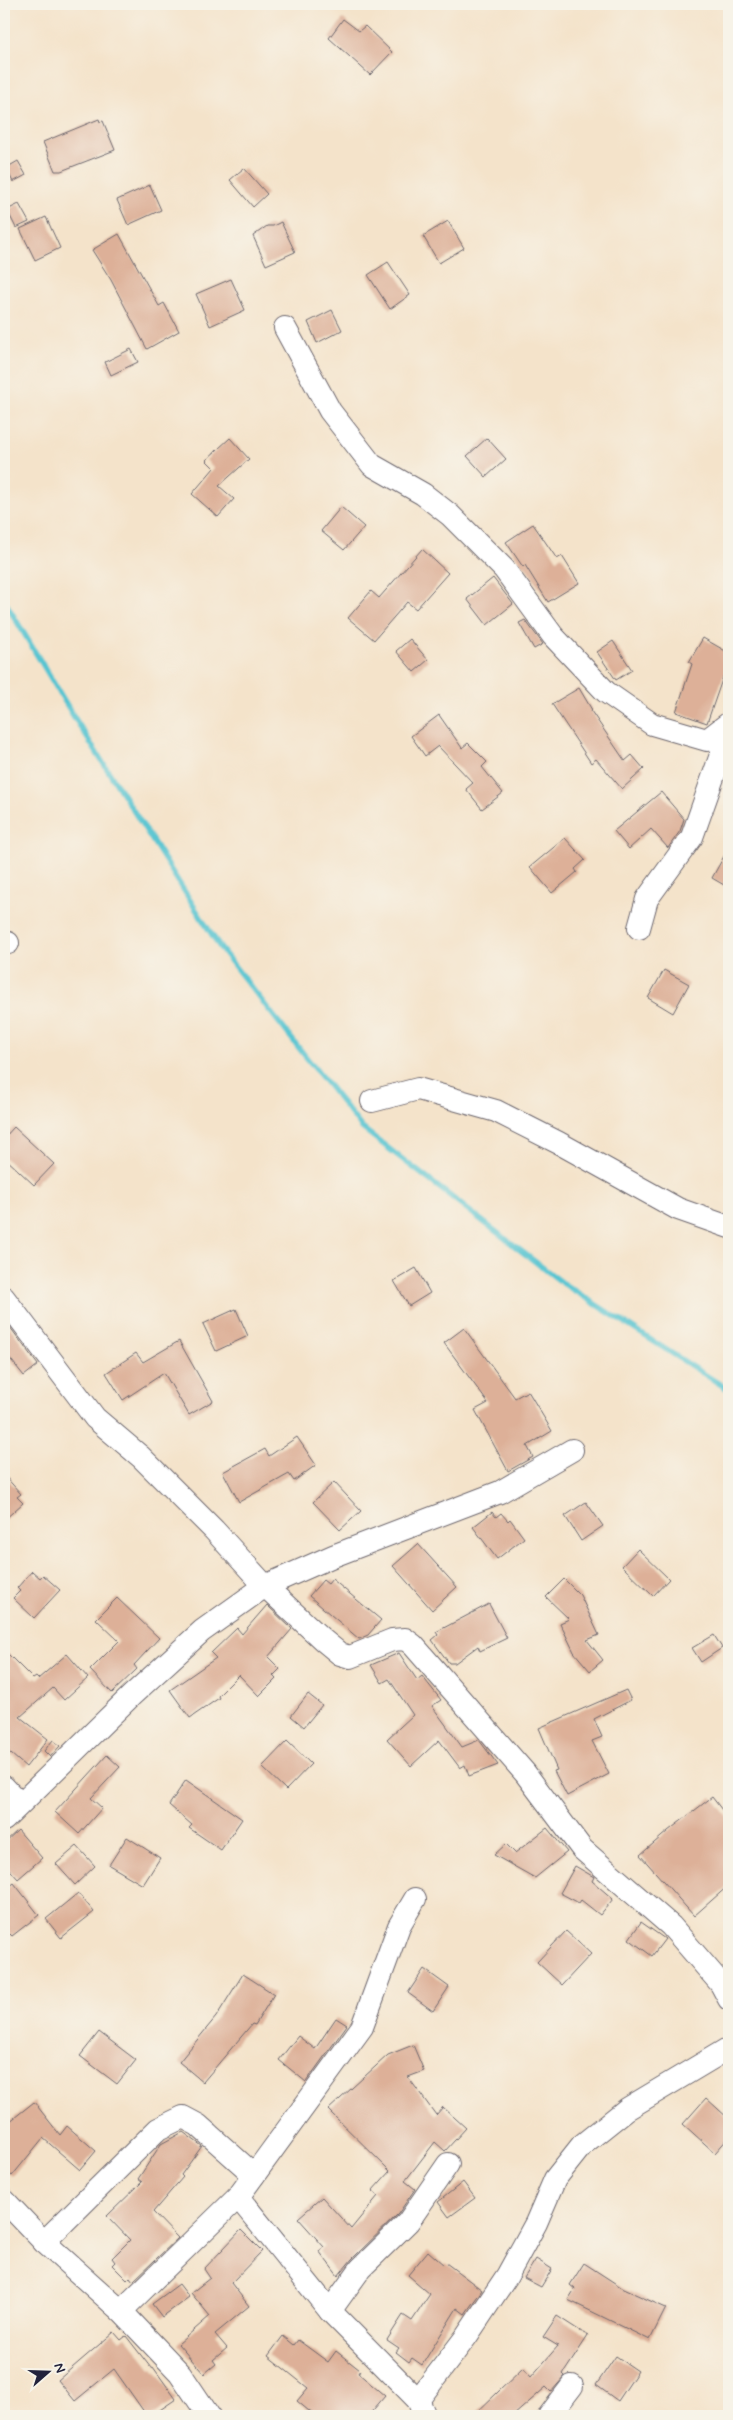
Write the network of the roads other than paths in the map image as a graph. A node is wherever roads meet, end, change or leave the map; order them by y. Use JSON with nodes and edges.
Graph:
{"nodes":[{"id":1,"x":285,"y":328,"type":"dead end"},
{"id":2,"x":729,"y":723,"type":"edge"},
{"id":3,"x":729,"y":732,"type":"edge"},
{"id":4,"x":639,"y":928,"type":"dead end"},
{"id":5,"x":372,"y":1100,"type":"dead end"},
{"id":6,"x":729,"y":1227,"type":"edge"},
{"id":7,"x":4,"y":1298,"type":"edge"},
{"id":8,"x":572,"y":1450,"type":"dead end"},
{"id":9,"x":265,"y":1586,"type":"junction"},
{"id":10,"x":4,"y":1787,"type":"edge"},
{"id":11,"x":19,"y":1803,"type":"junction"},
{"id":12,"x":4,"y":1820,"type":"edge"},
{"id":13,"x":415,"y":1899,"type":"dead end"},
{"id":14,"x":729,"y":2000,"type":"edge"},
{"id":15,"x":729,"y":2048,"type":"edge"},
{"id":16,"x":448,"y":2164,"type":"dead end"},
{"id":17,"x":254,"y":2175,"type":"junction"},
{"id":18,"x":238,"y":2197,"type":"junction"},
{"id":19,"x":4,"y":2200,"type":"edge"},
{"id":20,"x":44,"y":2242,"type":"junction"},
{"id":21,"x":121,"y":2310,"type":"junction"},
{"id":22,"x":330,"y":2311,"type":"junction"},
{"id":23,"x":572,"y":2386,"type":"dead end"},
{"id":24,"x":422,"y":2408,"type":"edge"},
{"id":25,"x":209,"y":2416,"type":"edge"},
{"id":26,"x":549,"y":2416,"type":"edge"}],
"edges":[{"from":1,"to":2,"type":"street"},
{"from":3,"to":4,"type":"street"},
{"from":5,"to":6,"type":"street"},
{"from":7,"to":9,"type":"street"},
{"from":8,"to":9,"type":"street"},
{"from":9,"to":11,"type":"street"},
{"from":9,"to":14,"type":"street"},
{"from":10,"to":11,"type":"street"},
{"from":11,"to":12,"type":"street"},
{"from":13,"to":17,"type":"street"},
{"from":15,"to":24,"type":"street"},
{"from":16,"to":22,"type":"street"},
{"from":17,"to":18,"type":"street"},
{"from":17,"to":20,"type":"street"},
{"from":18,"to":21,"type":"street"},
{"from":18,"to":22,"type":"street"},
{"from":19,"to":20,"type":"street"},
{"from":20,"to":21,"type":"street"},
{"from":21,"to":25,"type":"street"},
{"from":22,"to":24,"type":"street"},
{"from":23,"to":26,"type":"street"}]}
